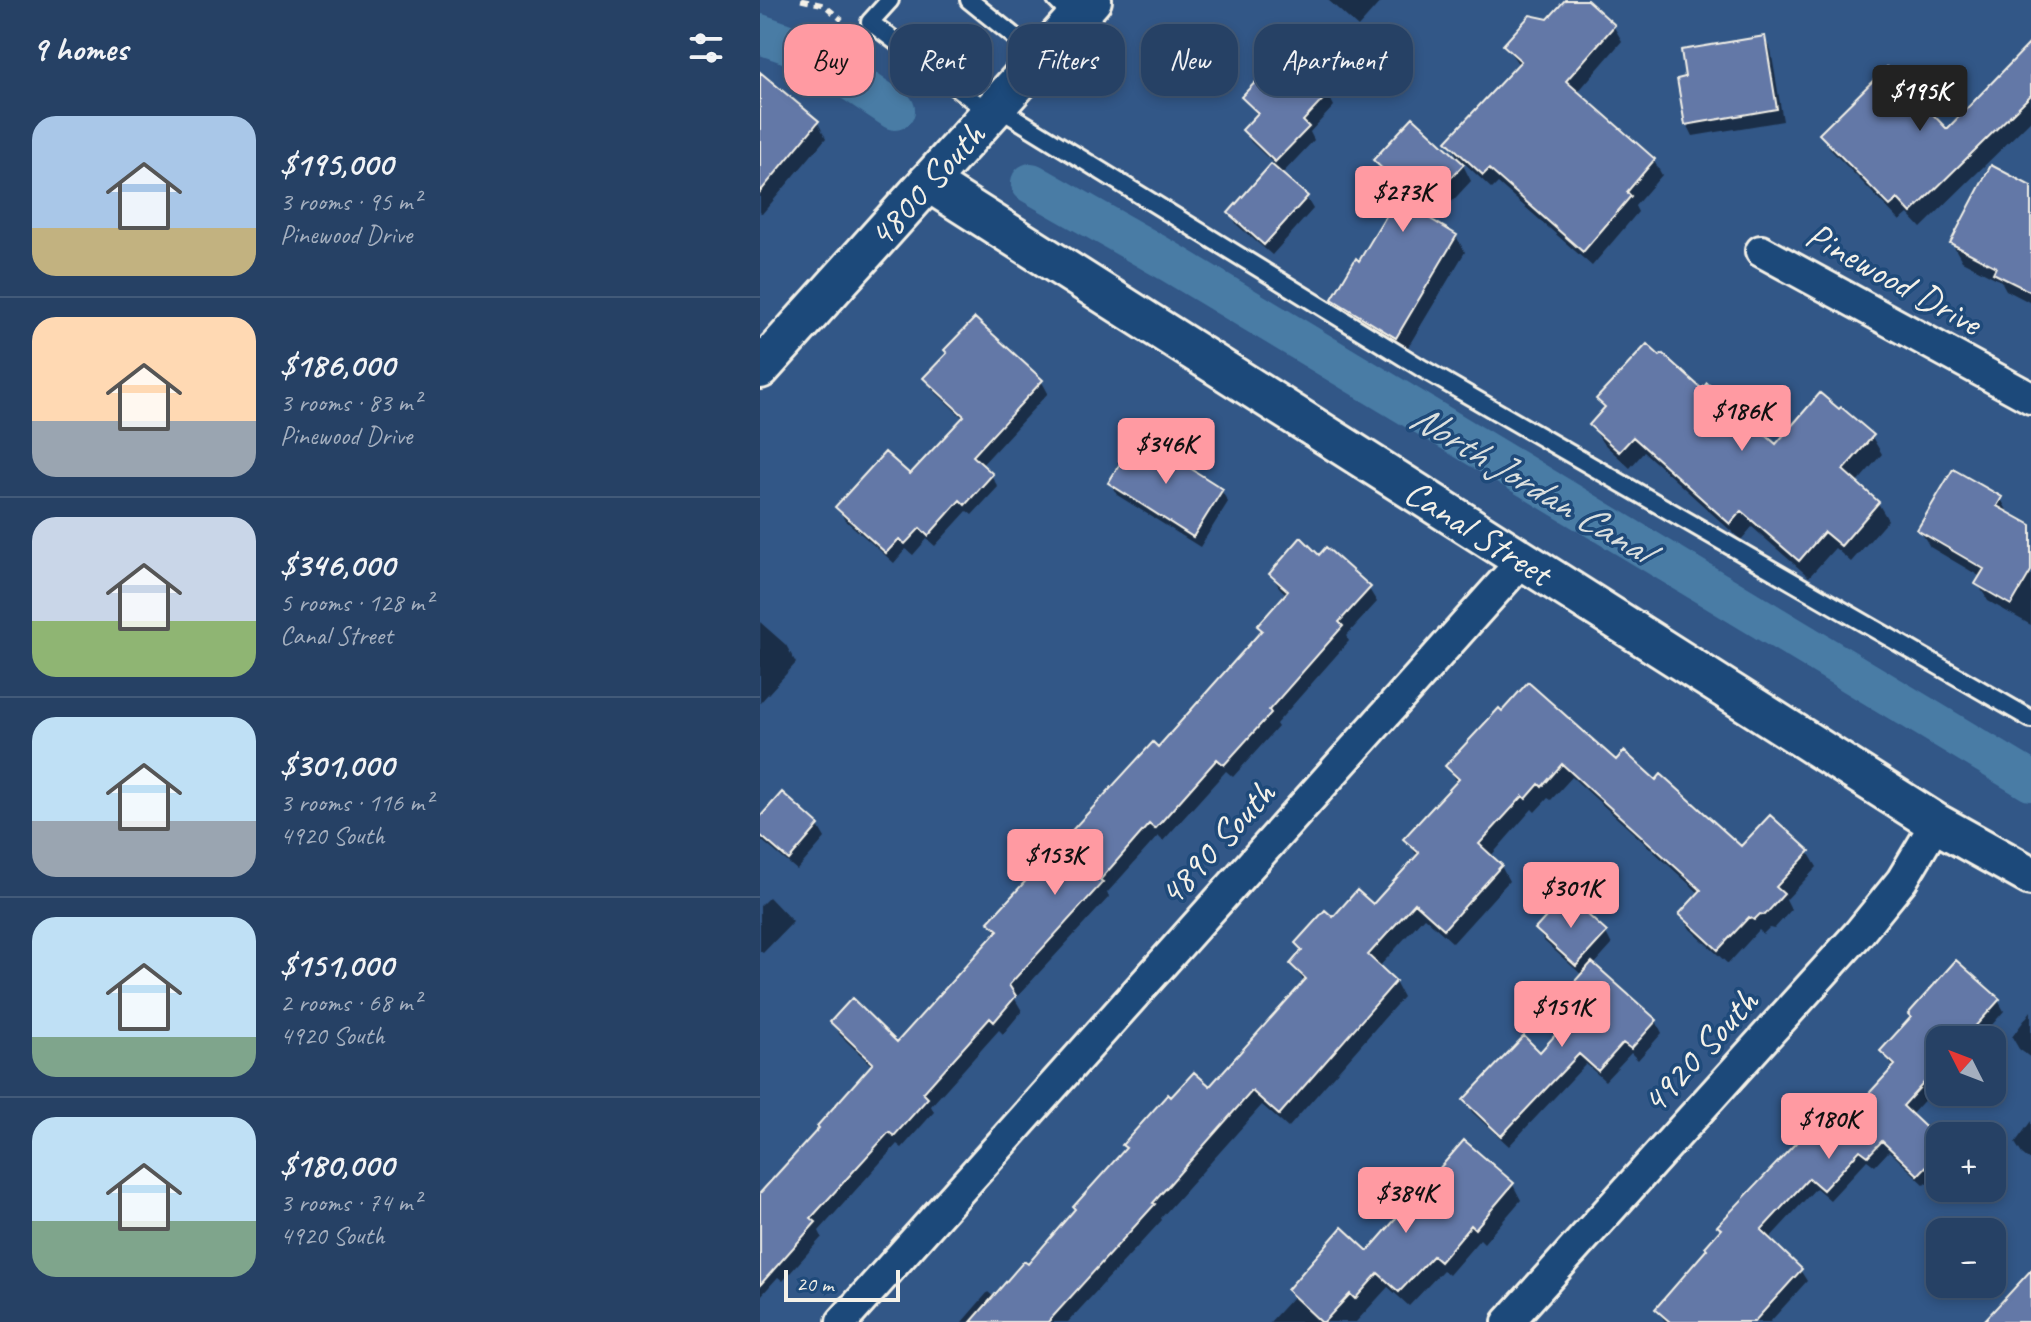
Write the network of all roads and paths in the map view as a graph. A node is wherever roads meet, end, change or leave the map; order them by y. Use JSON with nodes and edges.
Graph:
{"nodes":[{"id":1,"x":890,"y":0,"type":"edge"},
{"id":2,"x":969,"y":0,"type":"edge"},
{"id":3,"x":1074,"y":6,"type":"edge"},
{"id":4,"x":1063,"y":24,"type":"edge"},
{"id":5,"x":1008,"y":31,"type":"edge"},
{"id":6,"x":1008,"y":95,"type":"edge"},
{"id":7,"x":994,"y":110,"type":"junction"},
{"id":8,"x":928,"y":182,"type":"junction"},
{"id":9,"x":1761,"y":251,"type":"dead end"},
{"id":10,"x":760,"y":369,"type":"edge"},
{"id":11,"x":2031,"y":398,"type":"edge"},
{"id":12,"x":1522,"y":561,"type":"junction"},
{"id":13,"x":2031,"y":719,"type":"edge"},
{"id":14,"x":1936,"y":823,"type":"junction"},
{"id":15,"x":2031,"y":876,"type":"edge"},
{"id":16,"x":842,"y":1322,"type":"edge"},
{"id":17,"x":1508,"y":1322,"type":"edge"}],
"edges":[{"from":1,"to":7,"type":"lane"},
{"from":2,"to":5,"type":"lane"},
{"from":3,"to":4,"type":"street","name":"4800 South"},
{"from":6,"to":7,"type":"street","name":"4800 South"},
{"from":7,"to":8,"type":"street","name":"4800 South"},
{"from":7,"to":13,"type":"lane"},
{"from":8,"to":10,"type":"street","name":"4800 South"},
{"from":8,"to":12,"type":"street","name":"Canal Street"},
{"from":9,"to":11,"type":"street","name":"Pinewood Drive"},
{"from":12,"to":14,"type":"street","name":"Canal Street"},
{"from":12,"to":16,"type":"street","name":"4890 South"},
{"from":14,"to":15,"type":"street","name":"Canal Street"},
{"from":14,"to":17,"type":"street","name":"4920 South"}]}
